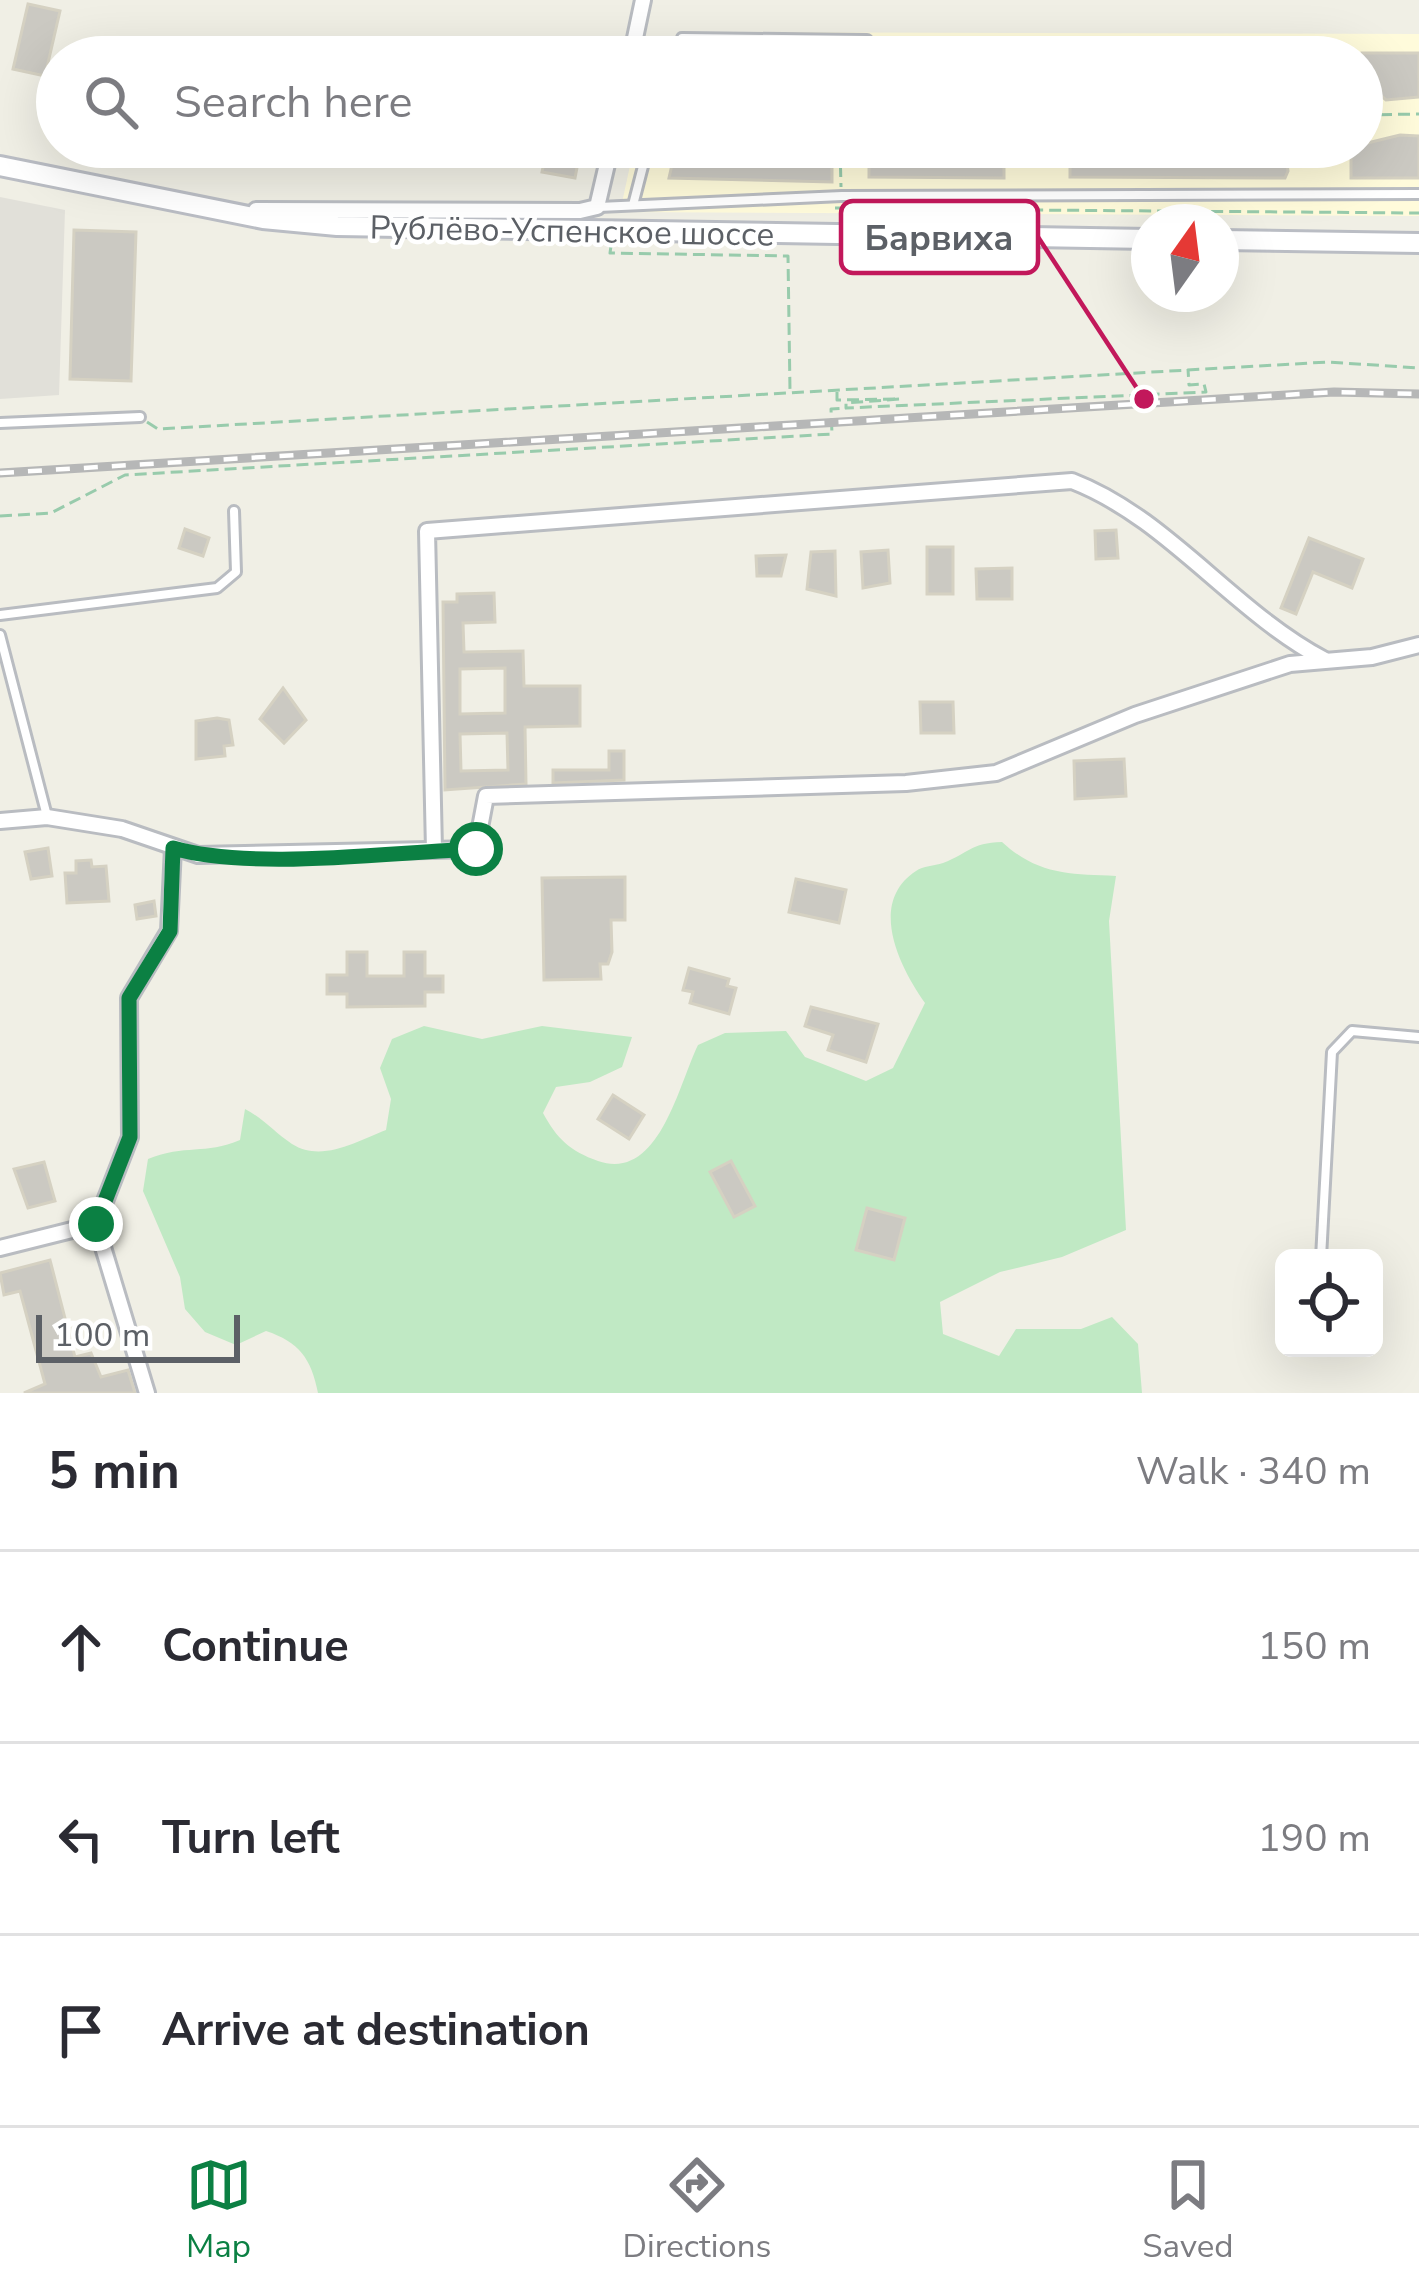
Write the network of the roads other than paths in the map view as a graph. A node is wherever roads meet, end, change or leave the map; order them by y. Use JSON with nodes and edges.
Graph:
{"nodes":[{"id":1,"x":643,"y":0,"type":"edge"},
{"id":2,"x":635,"y":36,"type":"edge"},
{"id":3,"x":0,"y":166,"type":"edge"},
{"id":4,"x":605,"y":168,"type":"edge"},
{"id":5,"x":643,"y":168,"type":"edge"},
{"id":6,"x":1419,"y":194,"type":"edge"},
{"id":7,"x":633,"y":206,"type":"junction"},
{"id":8,"x":597,"y":207,"type":"junction"},
{"id":9,"x":218,"y":210,"type":"junction"},
{"id":10,"x":1131,"y":239,"type":"edge"},
{"id":11,"x":1239,"y":241,"type":"edge"},
{"id":12,"x":1419,"y":243,"type":"edge"},
{"id":13,"x":140,"y":417,"type":"road end"},
{"id":14,"x":0,"y":423,"type":"edge"},
{"id":15,"x":233,"y":511,"type":"dead end"},
{"id":16,"x":0,"y":614,"type":"edge"},
{"id":17,"x":0,"y":635,"type":"edge"},
{"id":18,"x":1419,"y":645,"type":"edge"},
{"id":19,"x":1327,"y":661,"type":"junction"},
{"id":20,"x":47,"y":817,"type":"junction"},
{"id":21,"x":0,"y":821,"type":"edge"},
{"id":22,"x":173,"y":848,"type":"junction"},
{"id":23,"x":434,"y":850,"type":"junction"},
{"id":24,"x":1419,"y":1037,"type":"edge"},
{"id":25,"x":96,"y":1224,"type":"junction"},
{"id":26,"x":0,"y":1248,"type":"edge"},
{"id":27,"x":1321,"y":1249,"type":"edge"},
{"id":28,"x":147,"y":1393,"type":"edge"}],
"edges":[{"from":1,"to":2,"type":"street"},
{"from":3,"to":9,"type":"main road","name":"Рублёво-Успенское шоссе"},
{"from":4,"to":8,"type":"street"},
{"from":5,"to":7,"type":"lane"},
{"from":6,"to":7,"type":"lane"},
{"from":7,"to":8,"type":"lane"},
{"from":8,"to":9,"type":"street"},
{"from":9,"to":10,"type":"main road","name":"Рублёво-Успенское шоссе"},
{"from":11,"to":12,"type":"main road"},
{"from":13,"to":14,"type":"lane"},
{"from":15,"to":16,"type":"lane"},
{"from":17,"to":20,"type":"lane"},
{"from":18,"to":19,"type":"street"},
{"from":19,"to":23,"type":"street"},
{"from":19,"to":23,"type":"street"},
{"from":20,"to":21,"type":"street"},
{"from":20,"to":22,"type":"street"},
{"from":22,"to":23,"type":"street"},
{"from":22,"to":25,"type":"street"},
{"from":24,"to":27,"type":"lane"},
{"from":25,"to":26,"type":"street"},
{"from":25,"to":28,"type":"street"}]}
